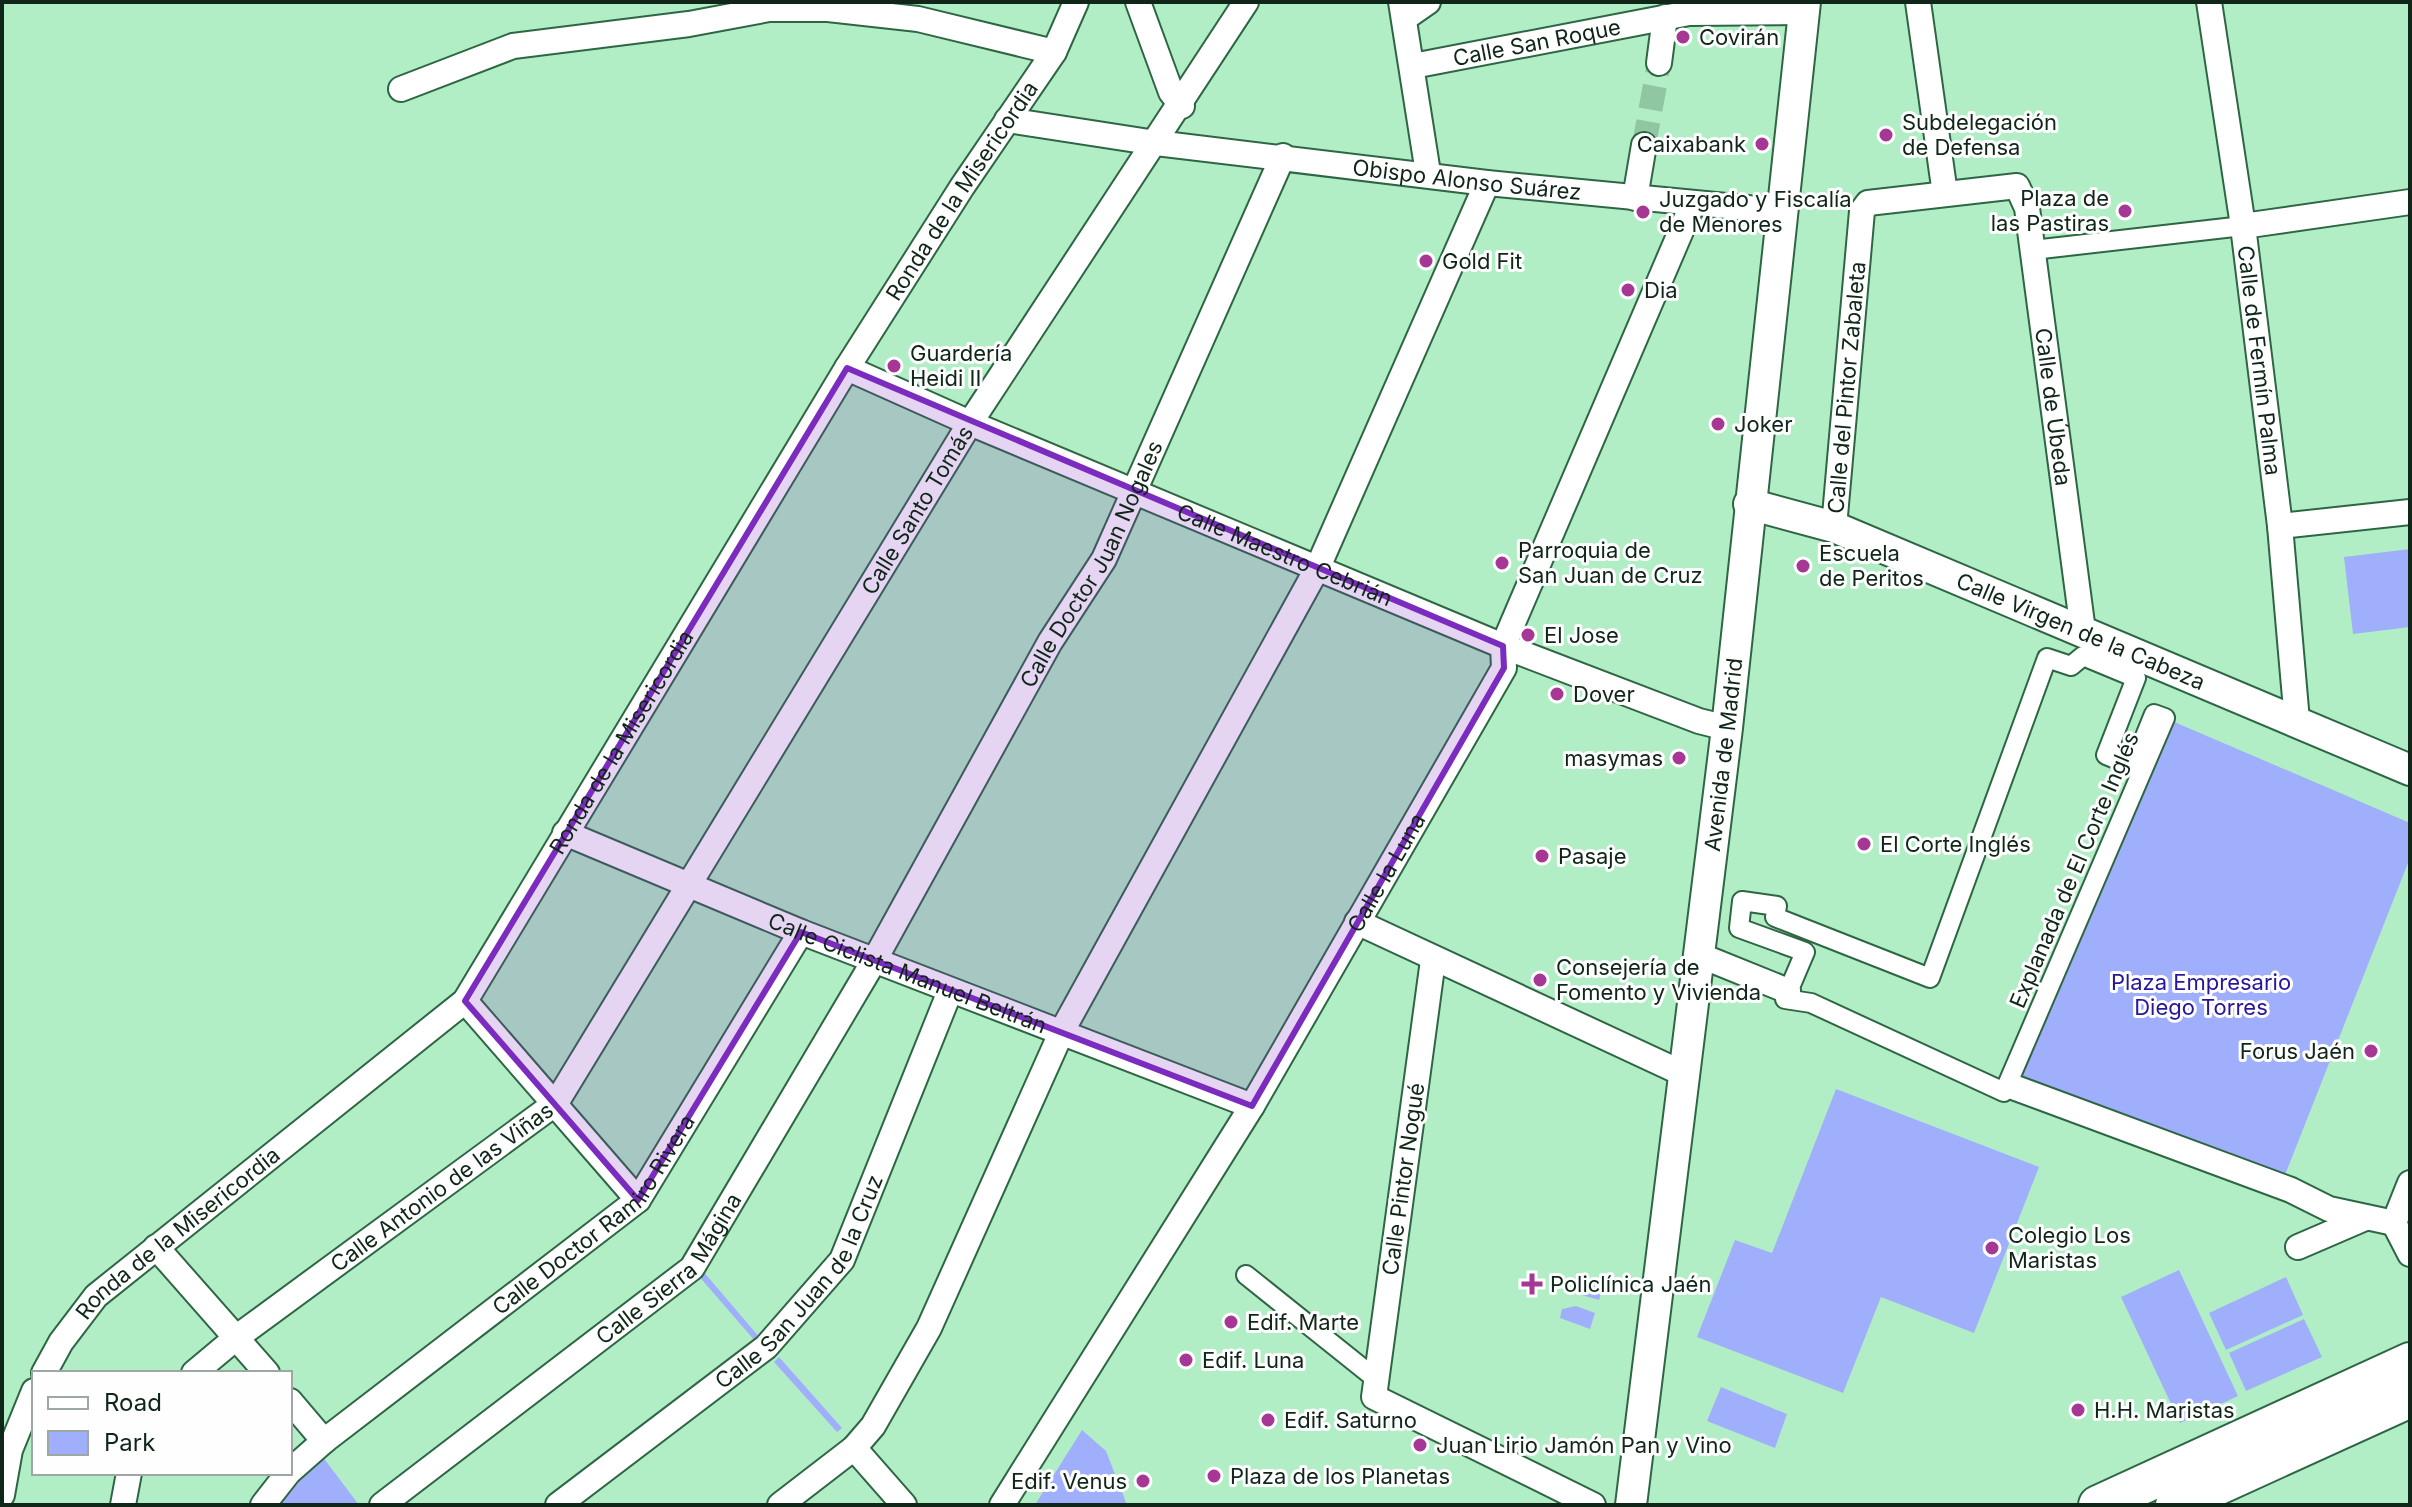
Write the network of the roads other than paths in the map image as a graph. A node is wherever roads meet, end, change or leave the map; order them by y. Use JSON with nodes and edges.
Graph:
{"nodes":[{"id":1,"x":1076,"y":2,"type":"edge"},
{"id":2,"x":1138,"y":2,"type":"edge"},
{"id":3,"x":1246,"y":2,"type":"edge"},
{"id":4,"x":1428,"y":2,"type":"edge"},
{"id":5,"x":1918,"y":2,"type":"edge"},
{"id":6,"x":2209,"y":2,"type":"edge"},
{"id":7,"x":1804,"y":7,"type":"edge"},
{"id":8,"x":1403,"y":10,"type":"edge"},
{"id":9,"x":1665,"y":17,"type":"junction"},
{"id":10,"x":1054,"y":52,"type":"junction"},
{"id":11,"x":1659,"y":63,"type":"tunnel mouth"},
{"id":12,"x":1413,"y":66,"type":"junction"},
{"id":13,"x":401,"y":89,"type":"dead end"},
{"id":14,"x":1182,"y":106,"type":"junction"},
{"id":15,"x":1007,"y":120,"type":"junction"},
{"id":16,"x":1156,"y":143,"type":"junction"},
{"id":17,"x":1644,"y":145,"type":"tunnel mouth"},
{"id":18,"x":1283,"y":156,"type":"junction"},
{"id":19,"x":1428,"y":173,"type":"junction"},
{"id":20,"x":1487,"y":183,"type":"junction"},
{"id":21,"x":1945,"y":194,"type":"junction"},
{"id":22,"x":1635,"y":198,"type":"junction"},
{"id":23,"x":2410,"y":202,"type":"edge"},
{"id":24,"x":1693,"y":203,"type":"junction"},
{"id":25,"x":1780,"y":211,"type":"junction"},
{"id":26,"x":2243,"y":226,"type":"junction"},
{"id":27,"x":2033,"y":250,"type":"junction"},
{"id":28,"x":847,"y":368,"type":"junction"},
{"id":29,"x":970,"y":423,"type":"junction"},
{"id":30,"x":1136,"y":491,"type":"junction"},
{"id":31,"x":1749,"y":504,"type":"junction"},
{"id":32,"x":2410,"y":512,"type":"edge"},
{"id":33,"x":2280,"y":526,"type":"junction"},
{"id":34,"x":1834,"y":527,"type":"junction"},
{"id":35,"x":1318,"y":567,"type":"junction"},
{"id":36,"x":2083,"y":631,"type":"junction"},
{"id":37,"x":1503,"y":646,"type":"junction"},
{"id":38,"x":2297,"y":721,"type":"junction"},
{"id":39,"x":1727,"y":728,"type":"junction"},
{"id":40,"x":2410,"y":770,"type":"edge"},
{"id":41,"x":565,"y":833,"type":"junction"},
{"id":42,"x":691,"y":885,"type":"junction"},
{"id":43,"x":1357,"y":922,"type":"junction"},
{"id":44,"x":801,"y":932,"type":"junction"},
{"id":45,"x":1699,"y":955,"type":"junction"},
{"id":46,"x":1433,"y":960,"type":"junction"},
{"id":47,"x":874,"y":961,"type":"junction"},
{"id":48,"x":950,"y":991,"type":"junction"},
{"id":49,"x":1788,"y":991,"type":"junction"},
{"id":50,"x":465,"y":1001,"type":"junction"},
{"id":51,"x":1062,"y":1031,"type":"junction"},
{"id":52,"x":1684,"y":1074,"type":"junction"},
{"id":53,"x":2013,"y":1087,"type":"dead end"},
{"id":54,"x":556,"y":1103,"type":"junction"},
{"id":55,"x":1252,"y":1106,"type":"junction"},
{"id":56,"x":2410,"y":1183,"type":"edge"},
{"id":57,"x":638,"y":1200,"type":"junction"},
{"id":58,"x":2363,"y":1219,"type":"junction"},
{"id":59,"x":2394,"y":1223,"type":"junction"},
{"id":60,"x":156,"y":1247,"type":"junction"},
{"id":61,"x":2298,"y":1247,"type":"dead end"},
{"id":62,"x":2410,"y":1254,"type":"edge"},
{"id":63,"x":1246,"y":1275,"type":"dead end"},
{"id":64,"x":237,"y":1337,"type":"junction"},
{"id":65,"x":2410,"y":1362,"type":"edge"},
{"id":66,"x":45,"y":1371,"type":"edge"},
{"id":67,"x":196,"y":1371,"type":"edge"},
{"id":68,"x":265,"y":1371,"type":"edge"},
{"id":69,"x":1375,"y":1388,"type":"junction"},
{"id":70,"x":32,"y":1396,"type":"edge"},
{"id":71,"x":2410,"y":1398,"type":"edge"},
{"id":72,"x":292,"y":1403,"type":"edge"},
{"id":73,"x":324,"y":1441,"type":"junction"},
{"id":74,"x":854,"y":1448,"type":"junction"},
{"id":75,"x":292,"y":1469,"type":"edge"},
{"id":76,"x":129,"y":1475,"type":"edge"},
{"id":77,"x":287,"y":1475,"type":"edge"},
{"id":78,"x":2197,"y":1490,"type":"edge"},
{"id":79,"x":2,"y":1495,"type":"edge"},
{"id":80,"x":123,"y":1505,"type":"edge"},
{"id":81,"x":263,"y":1505,"type":"edge"},
{"id":82,"x":382,"y":1505,"type":"edge"},
{"id":83,"x":558,"y":1505,"type":"edge"},
{"id":84,"x":780,"y":1505,"type":"edge"},
{"id":85,"x":904,"y":1505,"type":"edge"},
{"id":86,"x":1002,"y":1505,"type":"edge"},
{"id":87,"x":1593,"y":1505,"type":"edge"},
{"id":88,"x":1631,"y":1505,"type":"edge"},
{"id":89,"x":2098,"y":1505,"type":"edge"}],
"edges":[{"from":1,"to":10,"type":"street","name":"Ronda de la Misericordia"},
{"from":2,"to":14,"type":"street"},
{"from":3,"to":14,"type":"street","name":"Calle Santo Tomás"},
{"from":4,"to":8,"type":"street"},
{"from":5,"to":21,"type":"street"},
{"from":6,"to":26,"type":"street","name":"Calle de Fermín Palma"},
{"from":7,"to":9,"type":"street","name":"Calle San Roque"},
{"from":7,"to":25,"type":"street","name":"Avenida de Madrid"},
{"from":8,"to":12,"type":"street"},
{"from":9,"to":11,"type":"street"},
{"from":9,"to":12,"type":"street","name":"Calle San Roque"},
{"from":10,"to":13,"type":"street"},
{"from":10,"to":15,"type":"street","name":"Ronda de la Misericordia"},
{"from":12,"to":19,"type":"street"},
{"from":14,"to":16,"type":"street","name":"Calle Santo Tomás"},
{"from":15,"to":16,"type":"street","name":"Obispo Alonso Suárez"},
{"from":15,"to":28,"type":"street","name":"Ronda de la Misericordia"},
{"from":16,"to":18,"type":"street","name":"Obispo Alonso Suárez"},
{"from":16,"to":29,"type":"street","name":"Calle Santo Tomás"},
{"from":17,"to":22,"type":"street"},
{"from":18,"to":19,"type":"street","name":"Obispo Alonso Suárez"},
{"from":18,"to":30,"type":"street","name":"Calle Doctor Juan Nogales"},
{"from":19,"to":20,"type":"street","name":"Obispo Alonso Suárez"},
{"from":20,"to":22,"type":"street","name":"Obispo Alonso Suárez"},
{"from":20,"to":35,"type":"street"},
{"from":21,"to":27,"type":"street","name":"Calle de Úbeda"},
{"from":21,"to":34,"type":"street","name":"Calle del Pintor Zabaleta"},
{"from":22,"to":24,"type":"street","name":"Obispo Alonso Suárez"},
{"from":23,"to":26,"type":"street"},
{"from":24,"to":25,"type":"street","name":"Obispo Alonso Suárez"},
{"from":24,"to":37,"type":"street","name":"Calle la Luna"},
{"from":25,"to":31,"type":"street","name":"Avenida de Madrid"},
{"from":26,"to":27,"type":"street"},
{"from":26,"to":33,"type":"street","name":"Calle de Fermín Palma"},
{"from":27,"to":36,"type":"street","name":"Calle de Úbeda"},
{"from":28,"to":29,"type":"street","name":"Calle Maestro Cebrián"},
{"from":28,"to":41,"type":"street","name":"Ronda de la Misericordia"},
{"from":29,"to":30,"type":"street","name":"Calle Maestro Cebrián"},
{"from":29,"to":42,"type":"street","name":"Calle Santo Tomás"},
{"from":30,"to":35,"type":"street","name":"Calle Maestro Cebrián"},
{"from":30,"to":47,"type":"street","name":"Calle Doctor Juan Nogales"},
{"from":31,"to":34,"type":"street","name":"Calle Virgen de la Cabeza"},
{"from":31,"to":39,"type":"street","name":"Avenida de Madrid"},
{"from":32,"to":33,"type":"street"},
{"from":33,"to":38,"type":"street","name":"Calle de Fermín Palma"},
{"from":34,"to":36,"type":"street","name":"Calle Virgen de la Cabeza"},
{"from":35,"to":37,"type":"street","name":"Calle Maestro Cebrián"},
{"from":35,"to":51,"type":"street"},
{"from":36,"to":38,"type":"street","name":"Calle Virgen de la Cabeza"},
{"from":37,"to":39,"type":"street","name":"Calle Maestro Cebrián"},
{"from":37,"to":43,"type":"street","name":"Calle la Luna"},
{"from":38,"to":40,"type":"street","name":"Calle Virgen de la Cabeza"},
{"from":39,"to":45,"type":"street","name":"Avenida de Madrid"},
{"from":41,"to":42,"type":"street","name":"Calle Ciclista Manuel Beltrán"},
{"from":41,"to":50,"type":"street","name":"Ronda de la Misericordia"},
{"from":42,"to":44,"type":"street","name":"Calle Ciclista Manuel Beltrán"},
{"from":42,"to":54,"type":"street","name":"Calle Antonio de las Viñas"},
{"from":43,"to":46,"type":"street"},
{"from":43,"to":55,"type":"street","name":"Calle la Luna"},
{"from":44,"to":47,"type":"street","name":"Calle Ciclista Manuel Beltrán"},
{"from":44,"to":57,"type":"street","name":"Calle Doctor Ramiro Rivera"},
{"from":45,"to":49,"type":"street"},
{"from":45,"to":52,"type":"street","name":"Avenida de Madrid"},
{"from":46,"to":52,"type":"street"},
{"from":46,"to":69,"type":"street","name":"Calle Pintor Nogué"},
{"from":47,"to":48,"type":"street","name":"Calle Ciclista Manuel Beltrán"},
{"from":47,"to":82,"type":"street","name":"Calle Sierra Mágina"},
{"from":48,"to":51,"type":"street","name":"Calle Ciclista Manuel Beltrán"},
{"from":48,"to":83,"type":"street","name":"Calle San Juan de la Cruz"},
{"from":49,"to":49,"type":"street","name":"Explanada de El Corte Inglés"},
{"from":50,"to":54,"type":"street"},
{"from":50,"to":60,"type":"street","name":"Ronda de la Misericordia"},
{"from":51,"to":55,"type":"street","name":"Calle Ciclista Manuel Beltrán"},
{"from":51,"to":74,"type":"street"},
{"from":52,"to":88,"type":"street","name":"Avenida de Madrid"},
{"from":53,"to":58,"type":"street"},
{"from":54,"to":57,"type":"street"},
{"from":54,"to":64,"type":"street","name":"Calle Antonio de las Viñas"},
{"from":55,"to":86,"type":"street","name":"Calle la Luna"},
{"from":56,"to":59,"type":"street"},
{"from":57,"to":73,"type":"street","name":"Calle Doctor Ramiro Rivera"},
{"from":58,"to":59,"type":"street"},
{"from":58,"to":61,"type":"street"},
{"from":59,"to":62,"type":"street"},
{"from":60,"to":64,"type":"street"},
{"from":60,"to":66,"type":"street","name":"Ronda de la Misericordia"},
{"from":63,"to":69,"type":"street"},
{"from":64,"to":67,"type":"street","name":"Calle Antonio de las Viñas"},
{"from":64,"to":68,"type":"street"},
{"from":65,"to":78,"type":"main road"},
{"from":69,"to":87,"type":"street"},
{"from":70,"to":79,"type":"street"},
{"from":71,"to":78,"type":"main road"},
{"from":72,"to":73,"type":"street"},
{"from":73,"to":75,"type":"street","name":"Calle Doctor Ramiro Rivera"},
{"from":74,"to":84,"type":"street"},
{"from":74,"to":85,"type":"street"},
{"from":76,"to":80,"type":"street"},
{"from":77,"to":81,"type":"street","name":"Calle Doctor Ramiro Rivera"},
{"from":78,"to":89,"type":"main road"}]}
